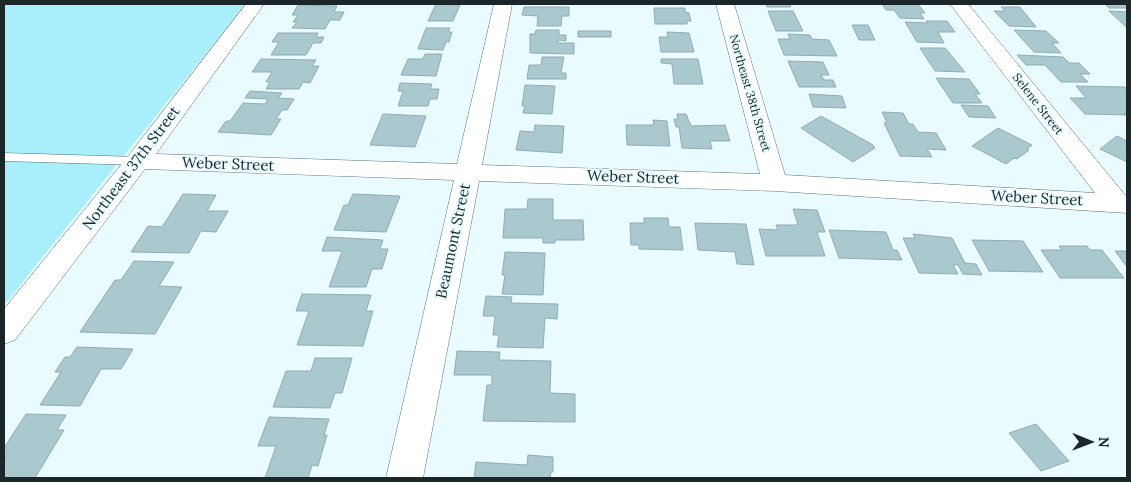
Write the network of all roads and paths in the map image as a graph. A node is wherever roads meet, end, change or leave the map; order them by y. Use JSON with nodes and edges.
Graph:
{"nodes":[{"id":1,"x":255,"y":4,"type":"edge"},
{"id":2,"x":503,"y":4,"type":"edge"},
{"id":3,"x":725,"y":4,"type":"edge"},
{"id":4,"x":958,"y":4,"type":"edge"},
{"id":5,"x":4,"y":157,"type":"edge"},
{"id":6,"x":138,"y":161,"type":"junction"},
{"id":7,"x":467,"y":172,"type":"junction"},
{"id":8,"x":775,"y":183,"type":"junction"},
{"id":9,"x":1122,"y":204,"type":"edge"},
{"id":10,"x":4,"y":331,"type":"edge"},
{"id":11,"x":404,"y":478,"type":"edge"}],
"edges":[{"from":1,"to":6,"type":"street","name":"Northeast 37th Street"},
{"from":2,"to":7,"type":"street","name":"Beaumont Street"},
{"from":3,"to":8,"type":"street","name":"Northeast 38th Street"},
{"from":4,"to":9,"type":"street","name":"Selene Street"},
{"from":5,"to":6,"type":"lane"},
{"from":6,"to":7,"type":"street","name":"Weber Street"},
{"from":6,"to":10,"type":"street","name":"Northeast 37th Street"},
{"from":7,"to":8,"type":"street","name":"Weber Street"},
{"from":7,"to":11,"type":"street","name":"Beaumont Street"},
{"from":8,"to":9,"type":"street","name":"Weber Street"}]}
